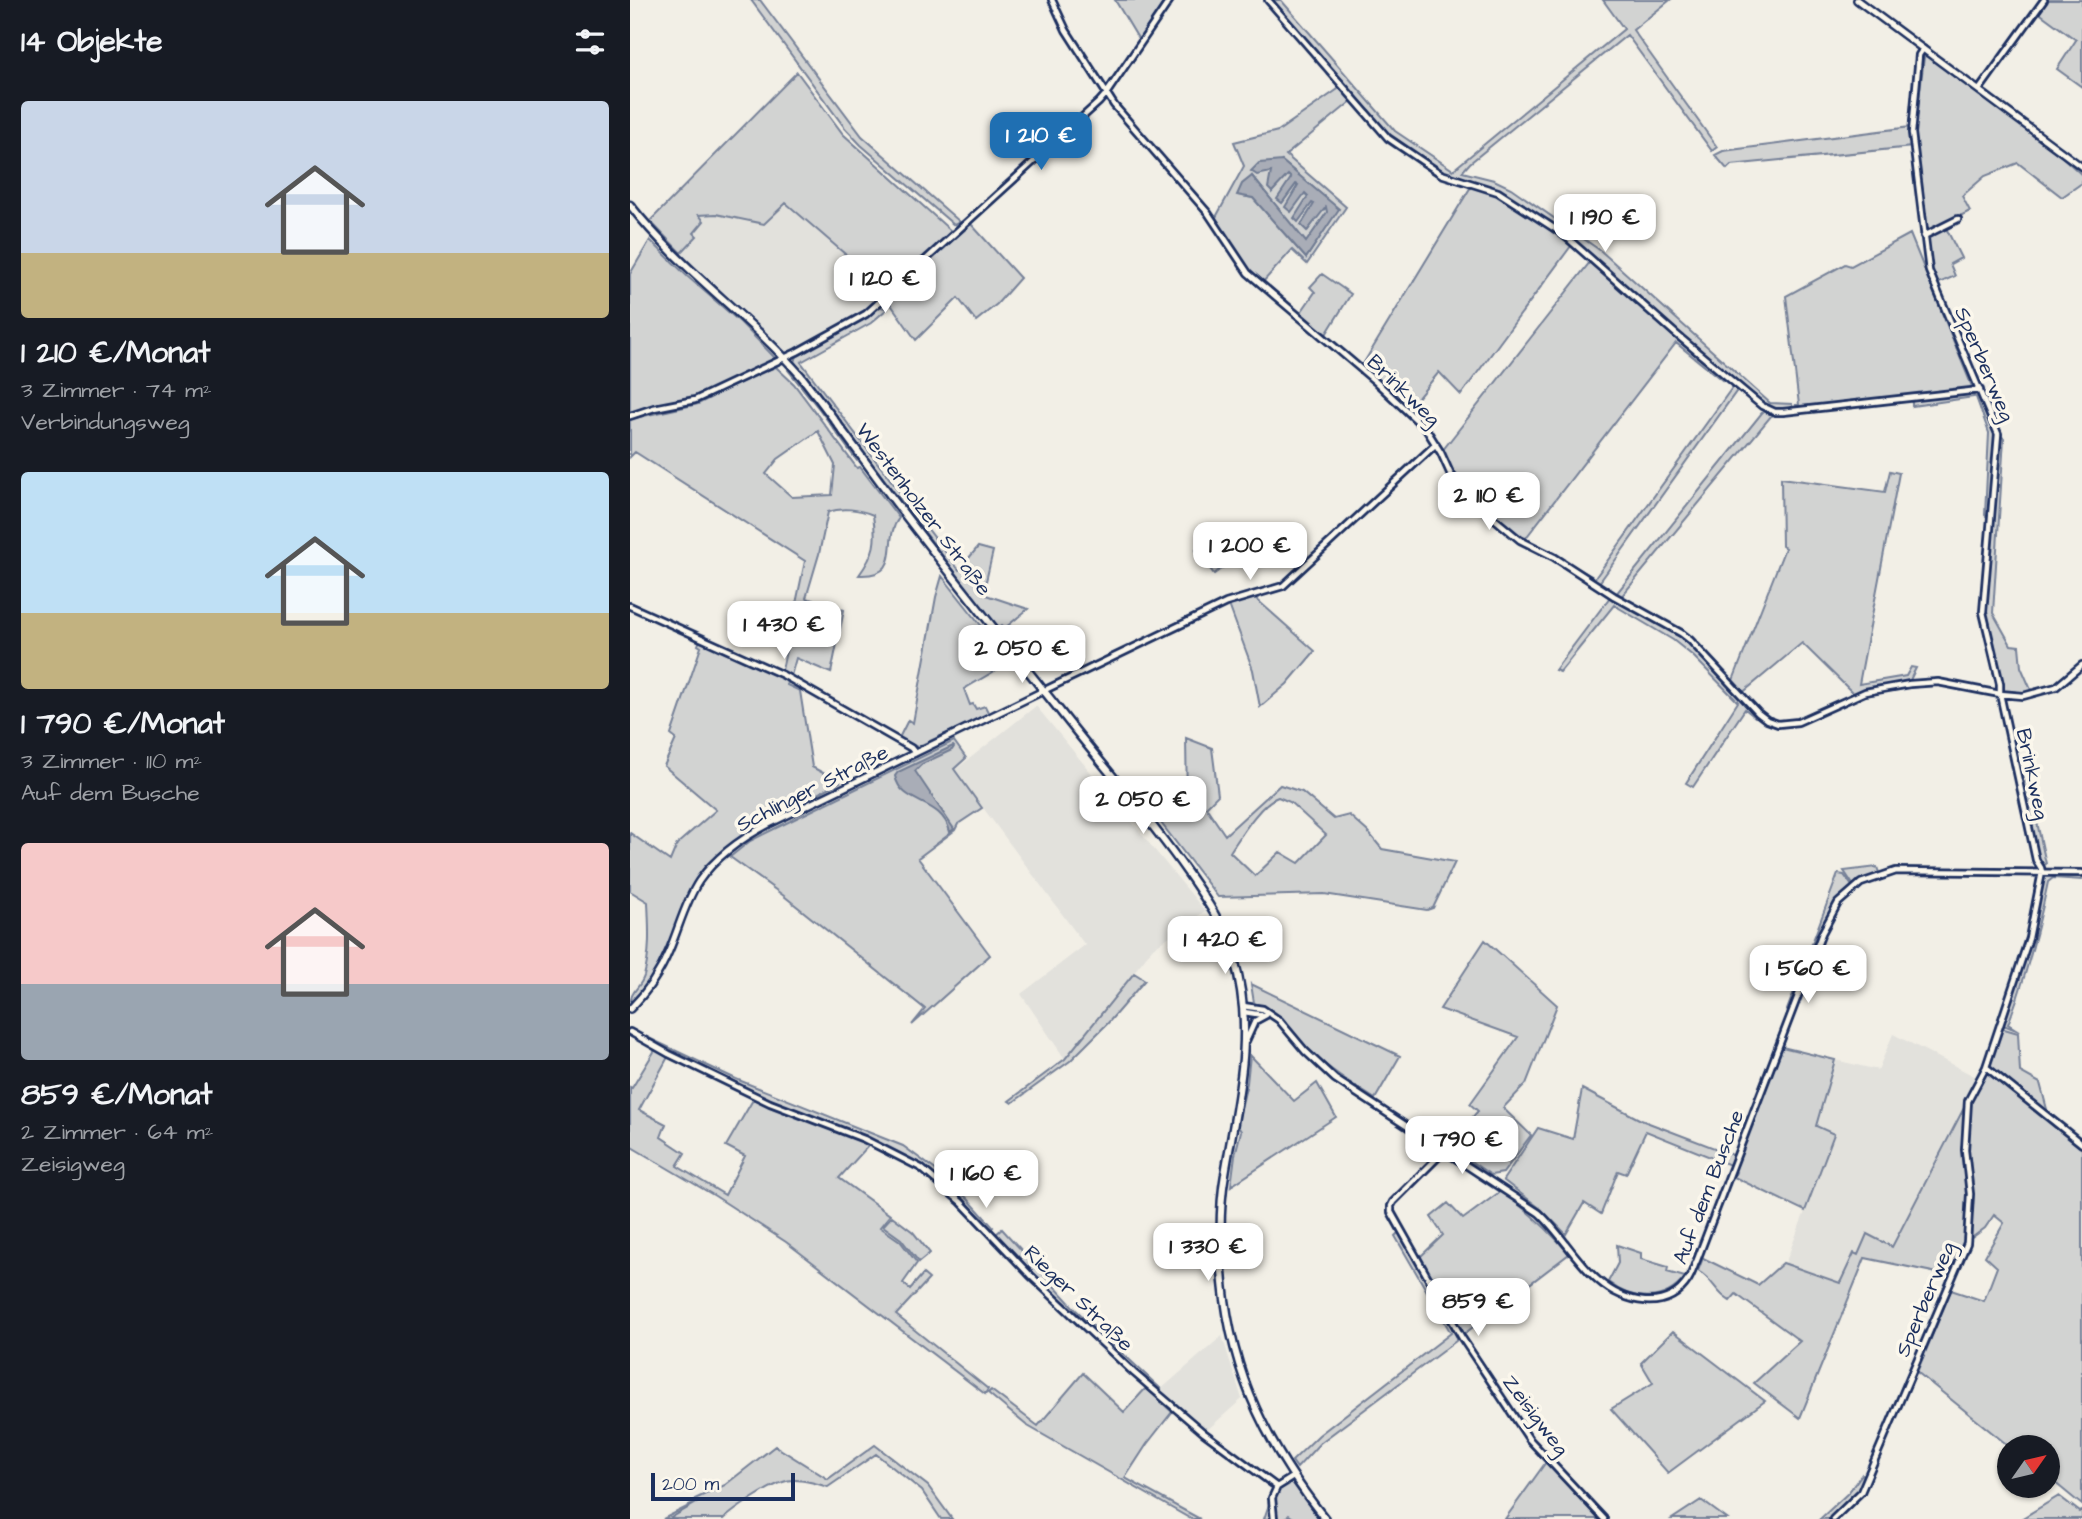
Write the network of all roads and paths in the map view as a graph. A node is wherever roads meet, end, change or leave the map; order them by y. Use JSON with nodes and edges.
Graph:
{"nodes":[{"id":1,"x":1052,"y":0,"type":"edge"},
{"id":2,"x":1170,"y":0,"type":"edge"},
{"id":3,"x":1268,"y":0,"type":"edge"},
{"id":4,"x":1857,"y":0,"type":"edge"},
{"id":5,"x":2044,"y":0,"type":"edge"},
{"id":6,"x":1923,"y":49,"type":"junction"},
{"id":7,"x":1979,"y":90,"type":"junction"},
{"id":8,"x":1107,"y":94,"type":"junction"},
{"id":9,"x":2082,"y":167,"type":"edge"},
{"id":10,"x":630,"y":205,"type":"edge"},
{"id":11,"x":1958,"y":219,"type":"dead end"},
{"id":12,"x":1924,"y":236,"type":"junction"},
{"id":13,"x":785,"y":358,"type":"junction"},
{"id":14,"x":1980,"y":390,"type":"junction"},
{"id":15,"x":630,"y":416,"type":"edge"},
{"id":16,"x":1436,"y":444,"type":"junction"},
{"id":17,"x":630,"y":606,"type":"edge"},
{"id":18,"x":2082,"y":665,"type":"edge"},
{"id":19,"x":1043,"y":691,"type":"junction"},
{"id":20,"x":2000,"y":694,"type":"junction"},
{"id":21,"x":915,"y":753,"type":"junction"},
{"id":22,"x":2036,"y":860,"type":"junction"},
{"id":23,"x":2032,"y":872,"type":"junction"},
{"id":24,"x":2042,"y":872,"type":"junction"},
{"id":25,"x":2082,"y":873,"type":"edge"},
{"id":26,"x":630,"y":1009,"type":"edge"},
{"id":27,"x":1243,"y":1009,"type":"junction"},
{"id":28,"x":1268,"y":1015,"type":"junction"},
{"id":29,"x":630,"y":1032,"type":"edge"},
{"id":30,"x":1244,"y":1045,"type":"junction"},
{"id":31,"x":1986,"y":1067,"type":"junction"},
{"id":32,"x":2082,"y":1144,"type":"edge"},
{"id":33,"x":1445,"y":1150,"type":"junction"},
{"id":34,"x":1293,"y":1477,"type":"junction"},
{"id":35,"x":1277,"y":1487,"type":"junction"},
{"id":36,"x":1273,"y":1519,"type":"edge"},
{"id":37,"x":1325,"y":1519,"type":"edge"},
{"id":38,"x":1604,"y":1519,"type":"edge"},
{"id":39,"x":1833,"y":1519,"type":"edge"}],
"edges":[{"from":1,"to":8,"type":"street","name":"Brinkweg"},
{"from":2,"to":8,"type":"street"},
{"from":3,"to":14,"type":"street"},
{"from":4,"to":6,"type":"street"},
{"from":5,"to":7,"type":"street"},
{"from":6,"to":7,"type":"street"},
{"from":6,"to":12,"type":"street","name":"Sperberweg"},
{"from":7,"to":9,"type":"street"},
{"from":8,"to":13,"type":"street"},
{"from":8,"to":16,"type":"street","name":"Brinkweg"},
{"from":10,"to":13,"type":"main road","name":"Westenholzer Straße"},
{"from":11,"to":12,"type":"street"},
{"from":12,"to":14,"type":"street","name":"Sperberweg"},
{"from":13,"to":15,"type":"street"},
{"from":13,"to":19,"type":"main road","name":"Westenholzer Straße"},
{"from":14,"to":20,"type":"street","name":"Sperberweg"},
{"from":16,"to":19,"type":"street"},
{"from":16,"to":20,"type":"street","name":"Brinkweg"},
{"from":17,"to":21,"type":"street"},
{"from":18,"to":20,"type":"street","name":"Brinkweg"},
{"from":19,"to":21,"type":"street","name":"Schlinger Straße"},
{"from":19,"to":27,"type":"main road","name":"Westenholzer Straße"},
{"from":20,"to":22,"type":"street","name":"Brinkweg"},
{"from":21,"to":26,"type":"street","name":"Schlinger Straße"},
{"from":22,"to":23,"type":"street"},
{"from":22,"to":24,"type":"street","name":"Brinkweg"},
{"from":23,"to":24,"type":"street","name":"Auf dem Busche"},
{"from":23,"to":33,"type":"street","name":"Auf dem Busche"},
{"from":24,"to":25,"type":"street","name":"Auf dem Busche"},
{"from":24,"to":31,"type":"street","name":"Sperberweg"},
{"from":27,"to":28,"type":"street"},
{"from":27,"to":30,"type":"main road","name":"Westenholzer Straße"},
{"from":28,"to":30,"type":"street"},
{"from":28,"to":33,"type":"street","name":"Auf dem Busche"},
{"from":29,"to":35,"type":"street","name":"Rieger Straße"},
{"from":30,"to":34,"type":"main road","name":"Westenholzer Straße"},
{"from":31,"to":32,"type":"street"},
{"from":31,"to":39,"type":"street","name":"Sperberweg"},
{"from":33,"to":38,"type":"street","name":"Zeisigweg"},
{"from":34,"to":35,"type":"street"},
{"from":34,"to":37,"type":"main road","name":"Westenholzer Straße"},
{"from":35,"to":36,"type":"street"}]}
